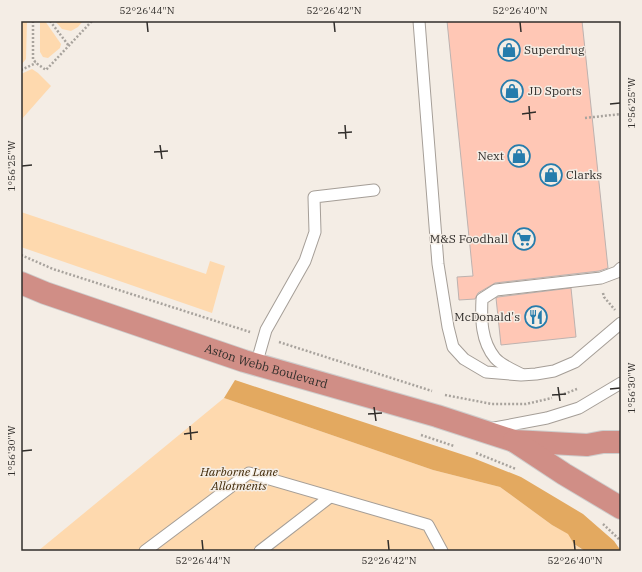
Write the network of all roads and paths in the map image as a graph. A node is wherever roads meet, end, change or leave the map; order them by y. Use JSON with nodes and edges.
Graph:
{"nodes":[{"id":1,"x":33,"y":21,"type":"edge"},
{"id":2,"x":50,"y":21,"type":"edge"},
{"id":3,"x":92,"y":21,"type":"edge"},
{"id":4,"x":419,"y":21,"type":"edge"},
{"id":5,"x":69,"y":46,"type":"junction"},
{"id":6,"x":36,"y":63,"type":"junction"},
{"id":7,"x":21,"y":70,"type":"edge"},
{"id":8,"x":621,"y":114,"type":"edge"},
{"id":9,"x":585,"y":118,"type":"dead end"},
{"id":10,"x":374,"y":190,"type":"dead end"},
{"id":11,"x":21,"y":254,"type":"edge"},
{"id":12,"x":621,"y":268,"type":"edge"},
{"id":13,"x":21,"y":283,"type":"edge"},
{"id":14,"x":603,"y":291,"type":"dead end"},
{"id":15,"x":617,"y":311,"type":"dead end"},
{"id":16,"x":621,"y":322,"type":"edge"},
{"id":17,"x":264,"y":337,"type":"junction"},
{"id":18,"x":256,"y":365,"type":"junction"},
{"id":19,"x":521,"y":375,"type":"junction"},
{"id":20,"x":621,"y":383,"type":"edge"},
{"id":21,"x":580,"y":388,"type":"dead end"},
{"id":22,"x":433,"y":391,"type":"dead end"},
{"id":23,"x":439,"y":393,"type":"dead end"},
{"id":24,"x":483,"y":431,"type":"junction"},
{"id":25,"x":414,"y":433,"type":"dead end"},
{"id":26,"x":514,"y":441,"type":"junction"},
{"id":27,"x":621,"y":442,"type":"edge"},
{"id":28,"x":456,"y":446,"type":"dead end"},
{"id":29,"x":469,"y":450,"type":"dead end"},
{"id":30,"x":522,"y":472,"type":"dead end"},
{"id":31,"x":330,"y":497,"type":"junction"},
{"id":32,"x":621,"y":508,"type":"edge"},
{"id":33,"x":600,"y":521,"type":"dead end"},
{"id":34,"x":621,"y":541,"type":"edge"},
{"id":35,"x":145,"y":551,"type":"edge"},
{"id":36,"x":260,"y":551,"type":"edge"},
{"id":37,"x":442,"y":551,"type":"edge"}],
"edges":[{"from":1,"to":6,"type":"path"},
{"from":2,"to":5,"type":"path"},
{"from":3,"to":5,"type":"path"},
{"from":4,"to":19,"type":"lane"},
{"from":5,"to":6,"type":"path"},
{"from":6,"to":7,"type":"path"},
{"from":8,"to":9,"type":"path"},
{"from":10,"to":17,"type":"lane"},
{"from":11,"to":17,"type":"path"},
{"from":12,"to":19,"type":"lane"},
{"from":13,"to":18,"type":"highway","name":"Aston Webb Boulevard"},
{"from":14,"to":15,"type":"path"},
{"from":16,"to":19,"type":"lane"},
{"from":17,"to":18,"type":"lane"},
{"from":17,"to":22,"type":"path"},
{"from":18,"to":24,"type":"highway","name":"Aston Webb Boulevard"},
{"from":20,"to":24,"type":"lane"},
{"from":21,"to":23,"type":"path"},
{"from":24,"to":26,"type":"highway","name":"Aston Webb Boulevard"},
{"from":25,"to":28,"type":"path"},
{"from":26,"to":27,"type":"highway","name":"Aston Webb Boulevard"},
{"from":26,"to":32,"type":"highway","name":"Aston Webb Boulevard"},
{"from":29,"to":30,"type":"path"},
{"from":31,"to":35,"type":"lane"},
{"from":31,"to":36,"type":"lane"},
{"from":31,"to":37,"type":"lane"},
{"from":33,"to":34,"type":"path"}]}
